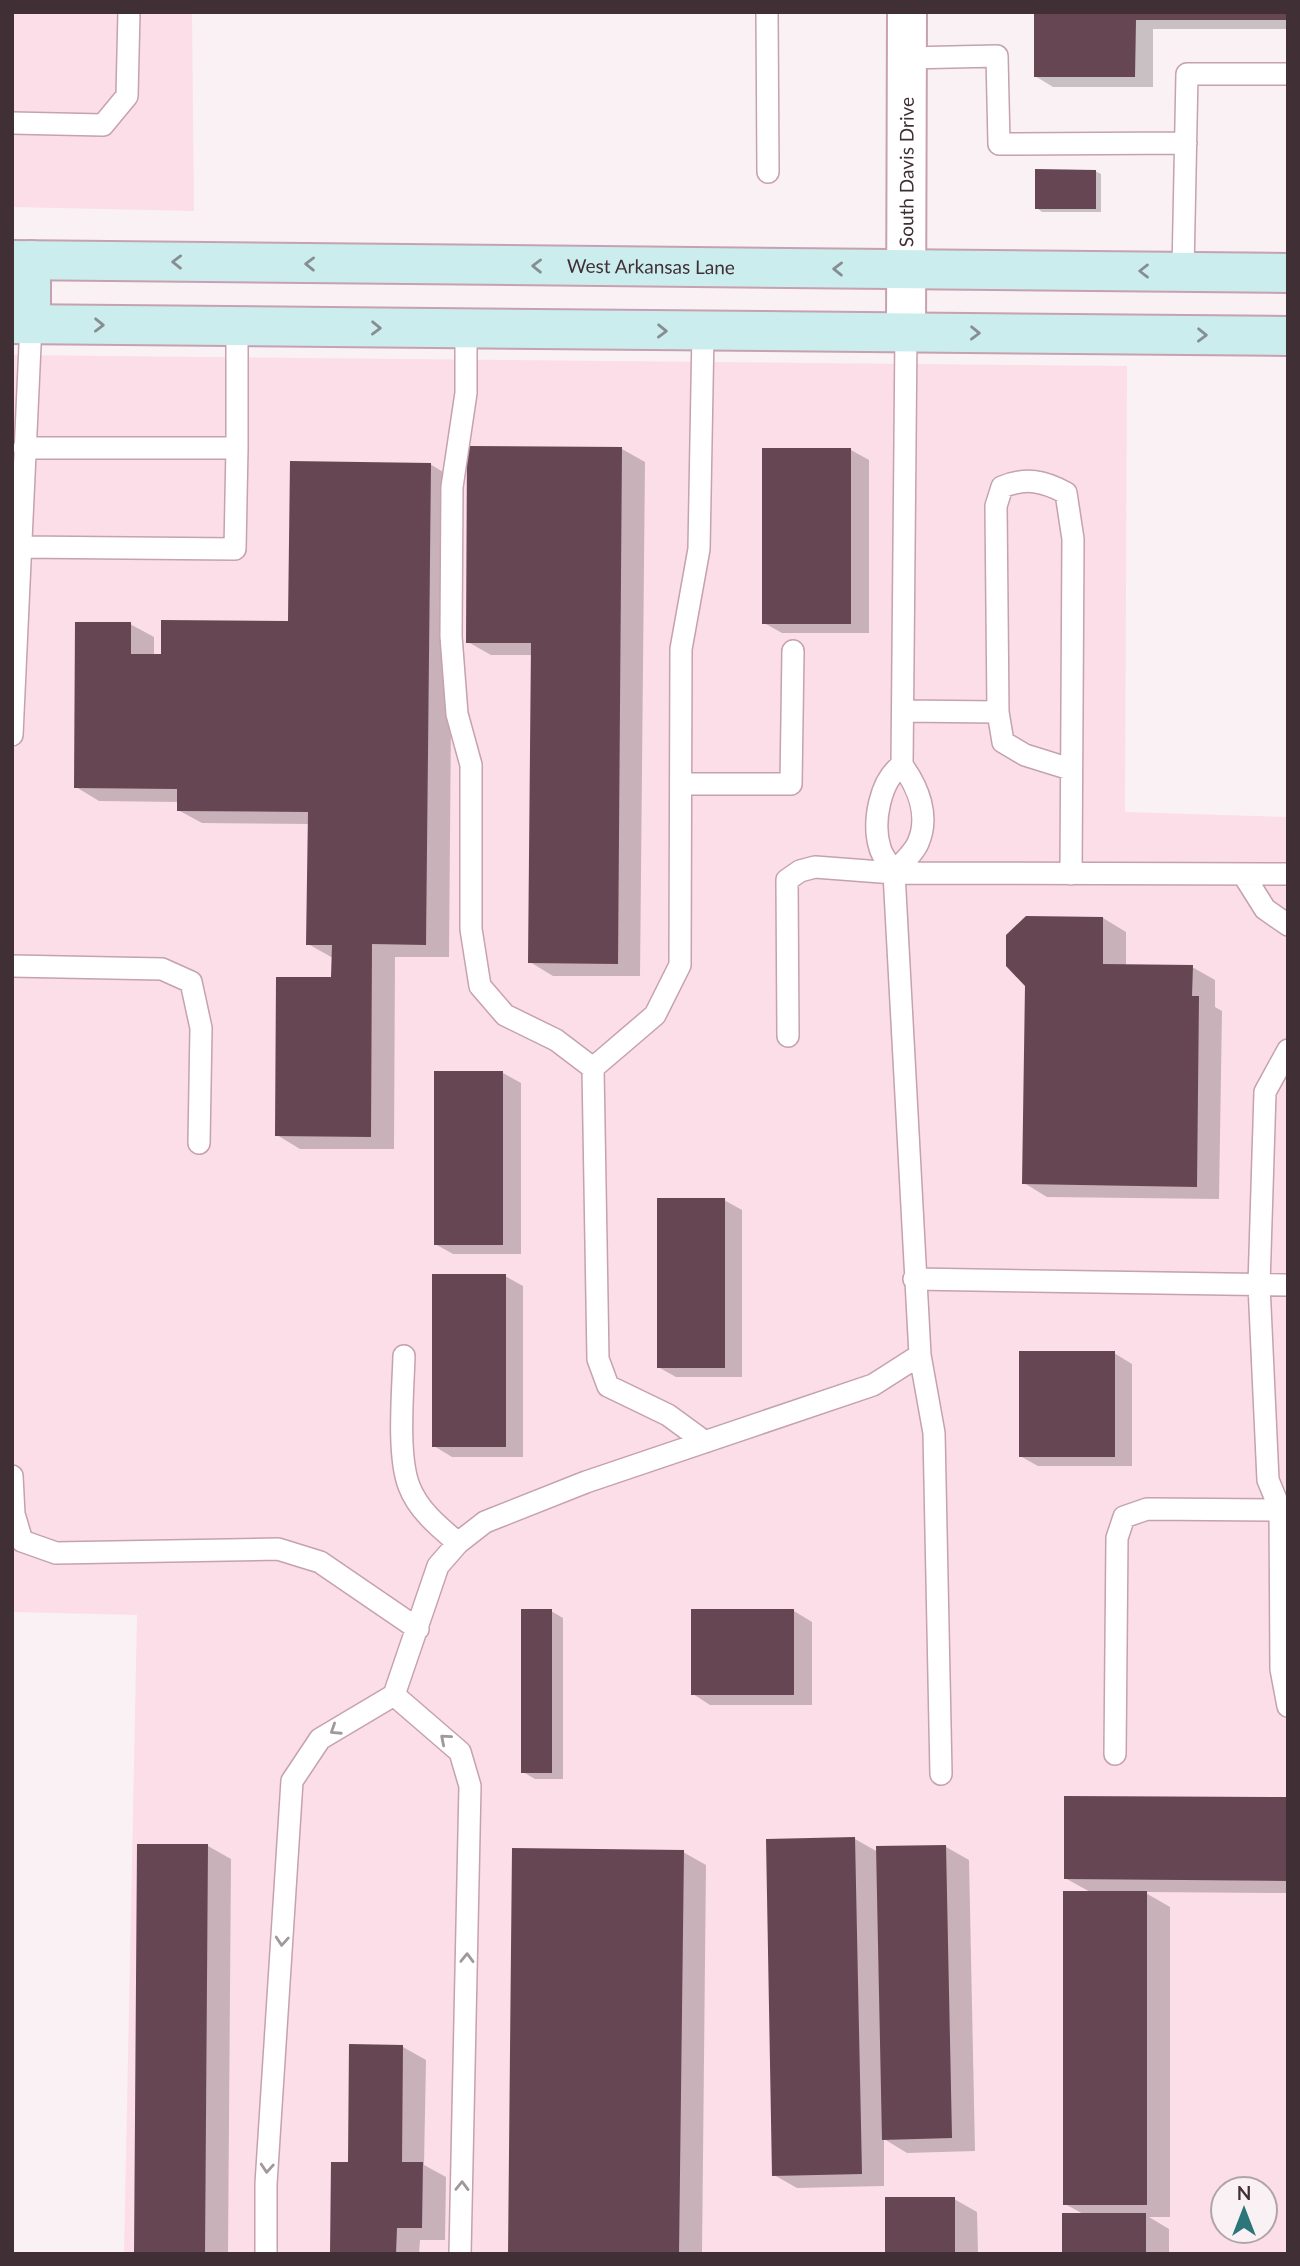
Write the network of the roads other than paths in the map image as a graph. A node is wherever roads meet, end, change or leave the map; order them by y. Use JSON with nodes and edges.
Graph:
{"nodes":[{"id":1,"x":129,"y":12,"type":"edge"},
{"id":2,"x":767,"y":12,"type":"edge"},
{"id":3,"x":907,"y":12,"type":"edge"},
{"id":4,"x":907,"y":58,"type":"junction"},
{"id":5,"x":1288,"y":74,"type":"edge"},
{"id":6,"x":12,"y":123,"type":"edge"},
{"id":7,"x":1186,"y":142,"type":"junction"},
{"id":8,"x":768,"y":172,"type":"dead end"},
{"id":9,"x":22,"y":260,"type":"edge"},
{"id":10,"x":906,"y":270,"type":"junction"},
{"id":11,"x":1183,"y":271,"type":"junction"},
{"id":12,"x":1288,"y":273,"type":"edge"},
{"id":13,"x":22,"y":324,"type":"edge"},
{"id":14,"x":237,"y":326,"type":"junction"},
{"id":15,"x":466,"y":329,"type":"junction"},
{"id":16,"x":703,"y":332,"type":"junction"},
{"id":17,"x":906,"y":333,"type":"junction"},
{"id":18,"x":1288,"y":336,"type":"edge"},
{"id":19,"x":24,"y":448,"type":"junction"},
{"id":20,"x":237,"y":449,"type":"junction"},
{"id":21,"x":20,"y":547,"type":"junction"},
{"id":22,"x":793,"y":650,"type":"dead end"},
{"id":23,"x":903,"y":711,"type":"junction"},
{"id":24,"x":998,"y":712,"type":"junction"},
{"id":25,"x":12,"y":735,"type":"edge"},
{"id":26,"x":902,"y":765,"type":"junction"},
{"id":27,"x":1070,"y":769,"type":"junction"},
{"id":28,"x":681,"y":785,"type":"junction"},
{"id":29,"x":894,"y":873,"type":"junction"},
{"id":30,"x":1071,"y":874,"type":"junction"},
{"id":31,"x":1243,"y":874,"type":"junction"},
{"id":32,"x":1288,"y":874,"type":"edge"},
{"id":33,"x":1288,"y":925,"type":"edge"},
{"id":34,"x":12,"y":966,"type":"edge"},
{"id":35,"x":788,"y":1036,"type":"dead end"},
{"id":36,"x":1288,"y":1050,"type":"edge"},
{"id":37,"x":593,"y":1068,"type":"junction"},
{"id":38,"x":200,"y":1143,"type":"dead end"},
{"id":39,"x":914,"y":1279,"type":"junction"},
{"id":40,"x":1259,"y":1284,"type":"junction"},
{"id":41,"x":1288,"y":1285,"type":"edge"},
{"id":42,"x":920,"y":1354,"type":"junction"},
{"id":43,"x":404,"y":1356,"type":"dead end"},
{"id":44,"x":705,"y":1442,"type":"junction"},
{"id":45,"x":12,"y":1476,"type":"edge"},
{"id":46,"x":1284,"y":1510,"type":"edge"},
{"id":47,"x":458,"y":1542,"type":"junction"},
{"id":48,"x":418,"y":1629,"type":"junction"},
{"id":49,"x":394,"y":1696,"type":"junction"},
{"id":50,"x":1288,"y":1706,"type":"edge"},
{"id":51,"x":1115,"y":1754,"type":"dead end"},
{"id":52,"x":941,"y":1773,"type":"dead end"},
{"id":53,"x":266,"y":2254,"type":"edge"},
{"id":54,"x":460,"y":2254,"type":"edge"}],
"edges":[{"from":1,"to":6,"type":"lane"},
{"from":2,"to":8,"type":"lane"},
{"from":3,"to":4,"type":"street","name":"South Davis Drive"},
{"from":4,"to":7,"type":"lane"},
{"from":4,"to":10,"type":"street","name":"South Davis Drive"},
{"from":5,"to":7,"type":"lane"},
{"from":7,"to":11,"type":"lane"},
{"from":10,"to":9,"type":"main road","name":"West Arkansas Lane","one_way":true},
{"from":9,"to":13,"type":"main road"},
{"from":11,"to":10,"type":"main road","name":"West Arkansas Lane","one_way":true},
{"from":10,"to":17,"type":"street","name":"South Davis Drive"},
{"from":11,"to":12,"type":"main road","name":"West Arkansas Lane"},
{"from":13,"to":14,"type":"main road","one_way":true},
{"from":13,"to":19,"type":"lane"},
{"from":14,"to":15,"type":"main road","one_way":true},
{"from":14,"to":20,"type":"lane"},
{"from":15,"to":16,"type":"main road","one_way":true},
{"from":15,"to":37,"type":"lane"},
{"from":16,"to":17,"type":"main road"},
{"from":16,"to":28,"type":"lane"},
{"from":17,"to":18,"type":"main road","one_way":true},
{"from":17,"to":23,"type":"lane"},
{"from":19,"to":20,"type":"lane"},
{"from":19,"to":21,"type":"lane"},
{"from":20,"to":21,"type":"lane"},
{"from":21,"to":25,"type":"lane"},
{"from":22,"to":28,"type":"lane"},
{"from":23,"to":24,"type":"lane"},
{"from":23,"to":26,"type":"lane"},
{"from":24,"to":27,"type":"lane"},
{"from":24,"to":27,"type":"lane"},
{"from":26,"to":29,"type":"lane"},
{"from":26,"to":29,"type":"lane"},
{"from":27,"to":30,"type":"lane"},
{"from":28,"to":37,"type":"lane"},
{"from":29,"to":30,"type":"lane"},
{"from":29,"to":35,"type":"lane"},
{"from":29,"to":39,"type":"lane"},
{"from":30,"to":31,"type":"lane"},
{"from":31,"to":32,"type":"lane"},
{"from":31,"to":33,"type":"lane"},
{"from":34,"to":38,"type":"lane"},
{"from":36,"to":40,"type":"lane"},
{"from":37,"to":44,"type":"lane"},
{"from":39,"to":40,"type":"lane"},
{"from":39,"to":42,"type":"lane"},
{"from":40,"to":41,"type":"lane"},
{"from":40,"to":46,"type":"lane"},
{"from":42,"to":44,"type":"lane"},
{"from":42,"to":52,"type":"lane"},
{"from":43,"to":47,"type":"lane"},
{"from":44,"to":47,"type":"lane"},
{"from":45,"to":48,"type":"lane"},
{"from":46,"to":50,"type":"lane"},
{"from":46,"to":51,"type":"lane"},
{"from":47,"to":48,"type":"lane"},
{"from":48,"to":49,"type":"lane"},
{"from":49,"to":53,"type":"lane","one_way":true},
{"from":54,"to":49,"type":"lane","one_way":true}]}
